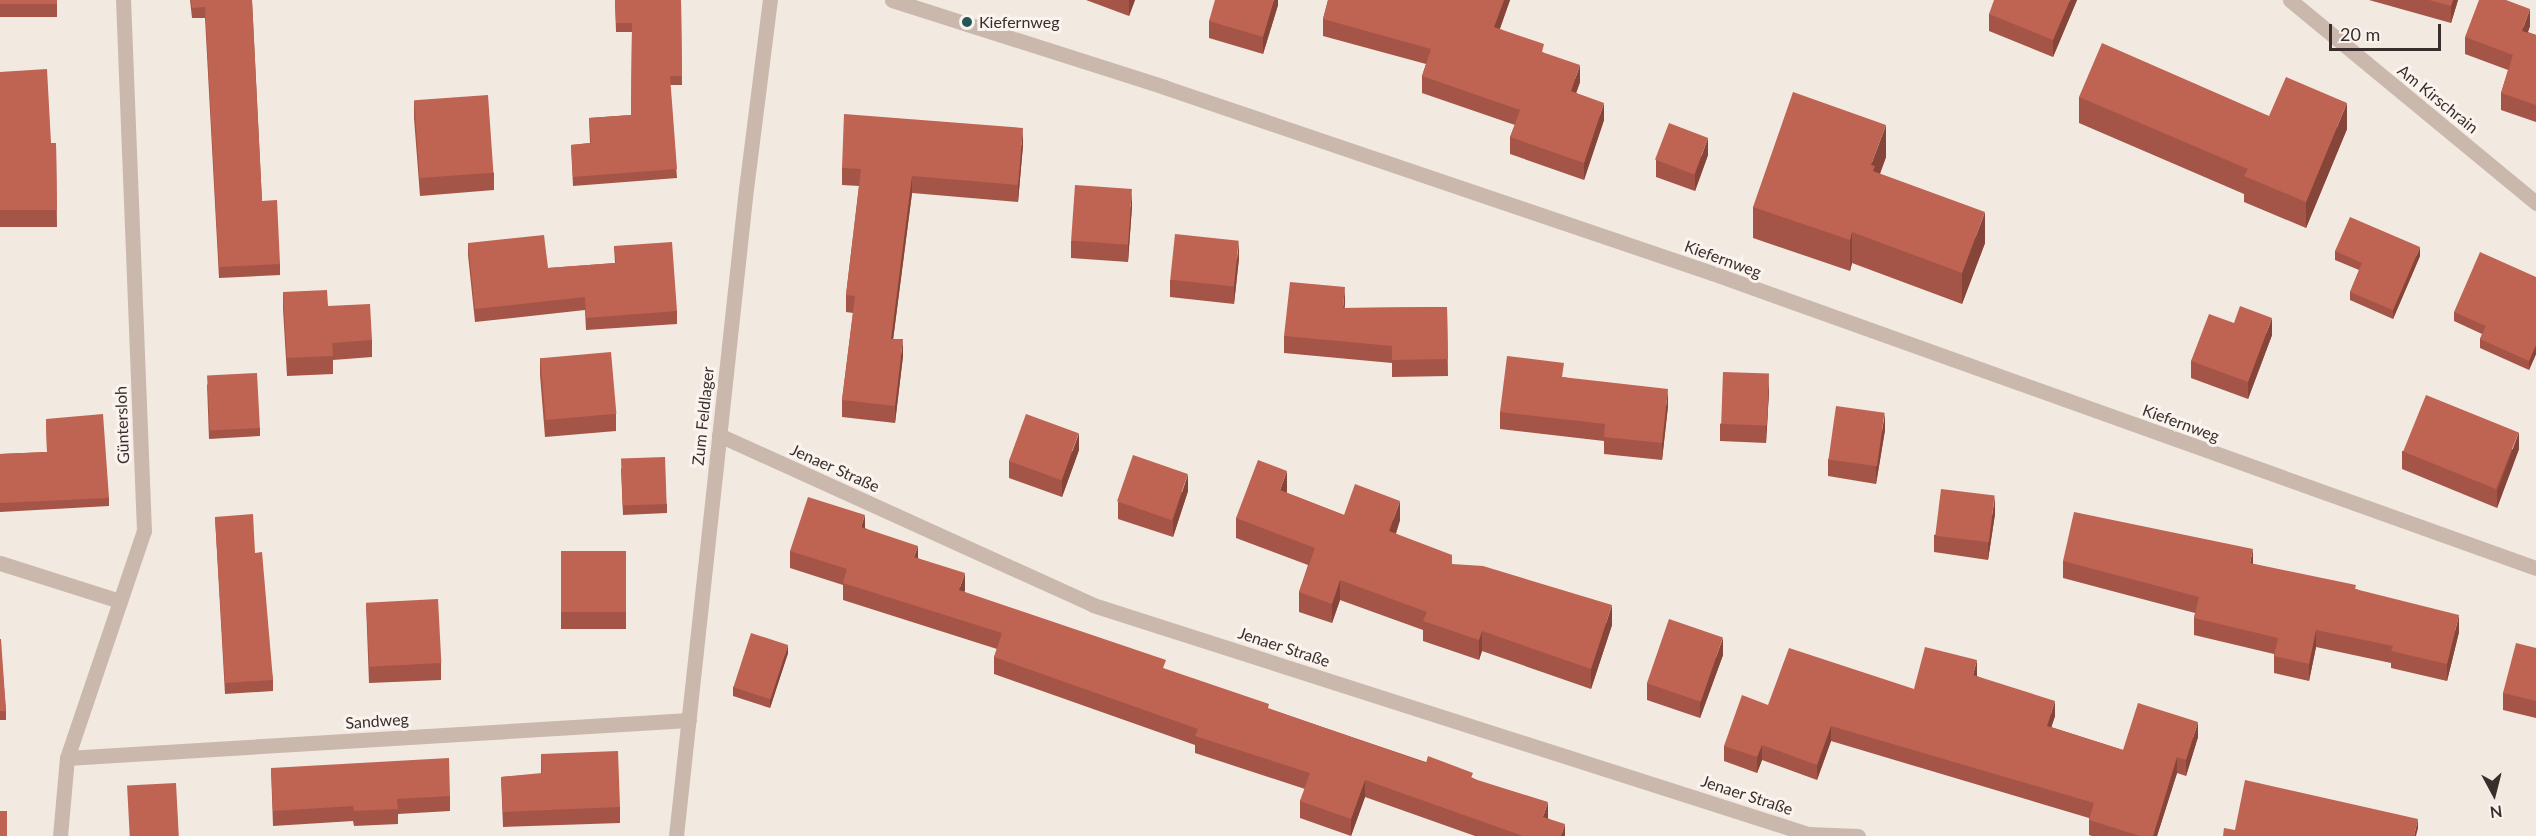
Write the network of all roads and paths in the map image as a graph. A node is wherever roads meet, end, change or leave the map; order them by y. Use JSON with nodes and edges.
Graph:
{"nodes":[{"id":1,"x":123,"y":0,"type":"edge"},
{"id":2,"x":770,"y":0,"type":"edge"},
{"id":3,"x":892,"y":0,"type":"edge"},
{"id":4,"x":2290,"y":0,"type":"edge"},
{"id":5,"x":2536,"y":203,"type":"edge"},
{"id":6,"x":719,"y":435,"type":"junction"},
{"id":7,"x":0,"y":563,"type":"edge"},
{"id":8,"x":2536,"y":568,"type":"edge"},
{"id":9,"x":120,"y":601,"type":"junction"},
{"id":10,"x":689,"y":720,"type":"junction"},
{"id":11,"x":67,"y":759,"type":"junction"},
{"id":12,"x":60,"y":836,"type":"edge"},
{"id":13,"x":676,"y":836,"type":"edge"},
{"id":14,"x":1858,"y":836,"type":"edge"}],
"edges":[{"from":1,"to":9,"type":"street","name":"Güntersloh"},
{"from":2,"to":6,"type":"street","name":"Zum Feldlager"},
{"from":3,"to":8,"type":"street","name":"Kiefernweg"},
{"from":4,"to":5,"type":"street","name":"Am Kirschrain"},
{"from":6,"to":10,"type":"street","name":"Zum Feldlager"},
{"from":6,"to":14,"type":"street","name":"Jenaer Straße"},
{"from":7,"to":9,"type":"street"},
{"from":9,"to":11,"type":"street","name":"Güntersloh"},
{"from":10,"to":11,"type":"street","name":"Sandweg"},
{"from":10,"to":13,"type":"street","name":"Zum Feldlager"},
{"from":11,"to":12,"type":"street","name":"Güntersloh"}]}
